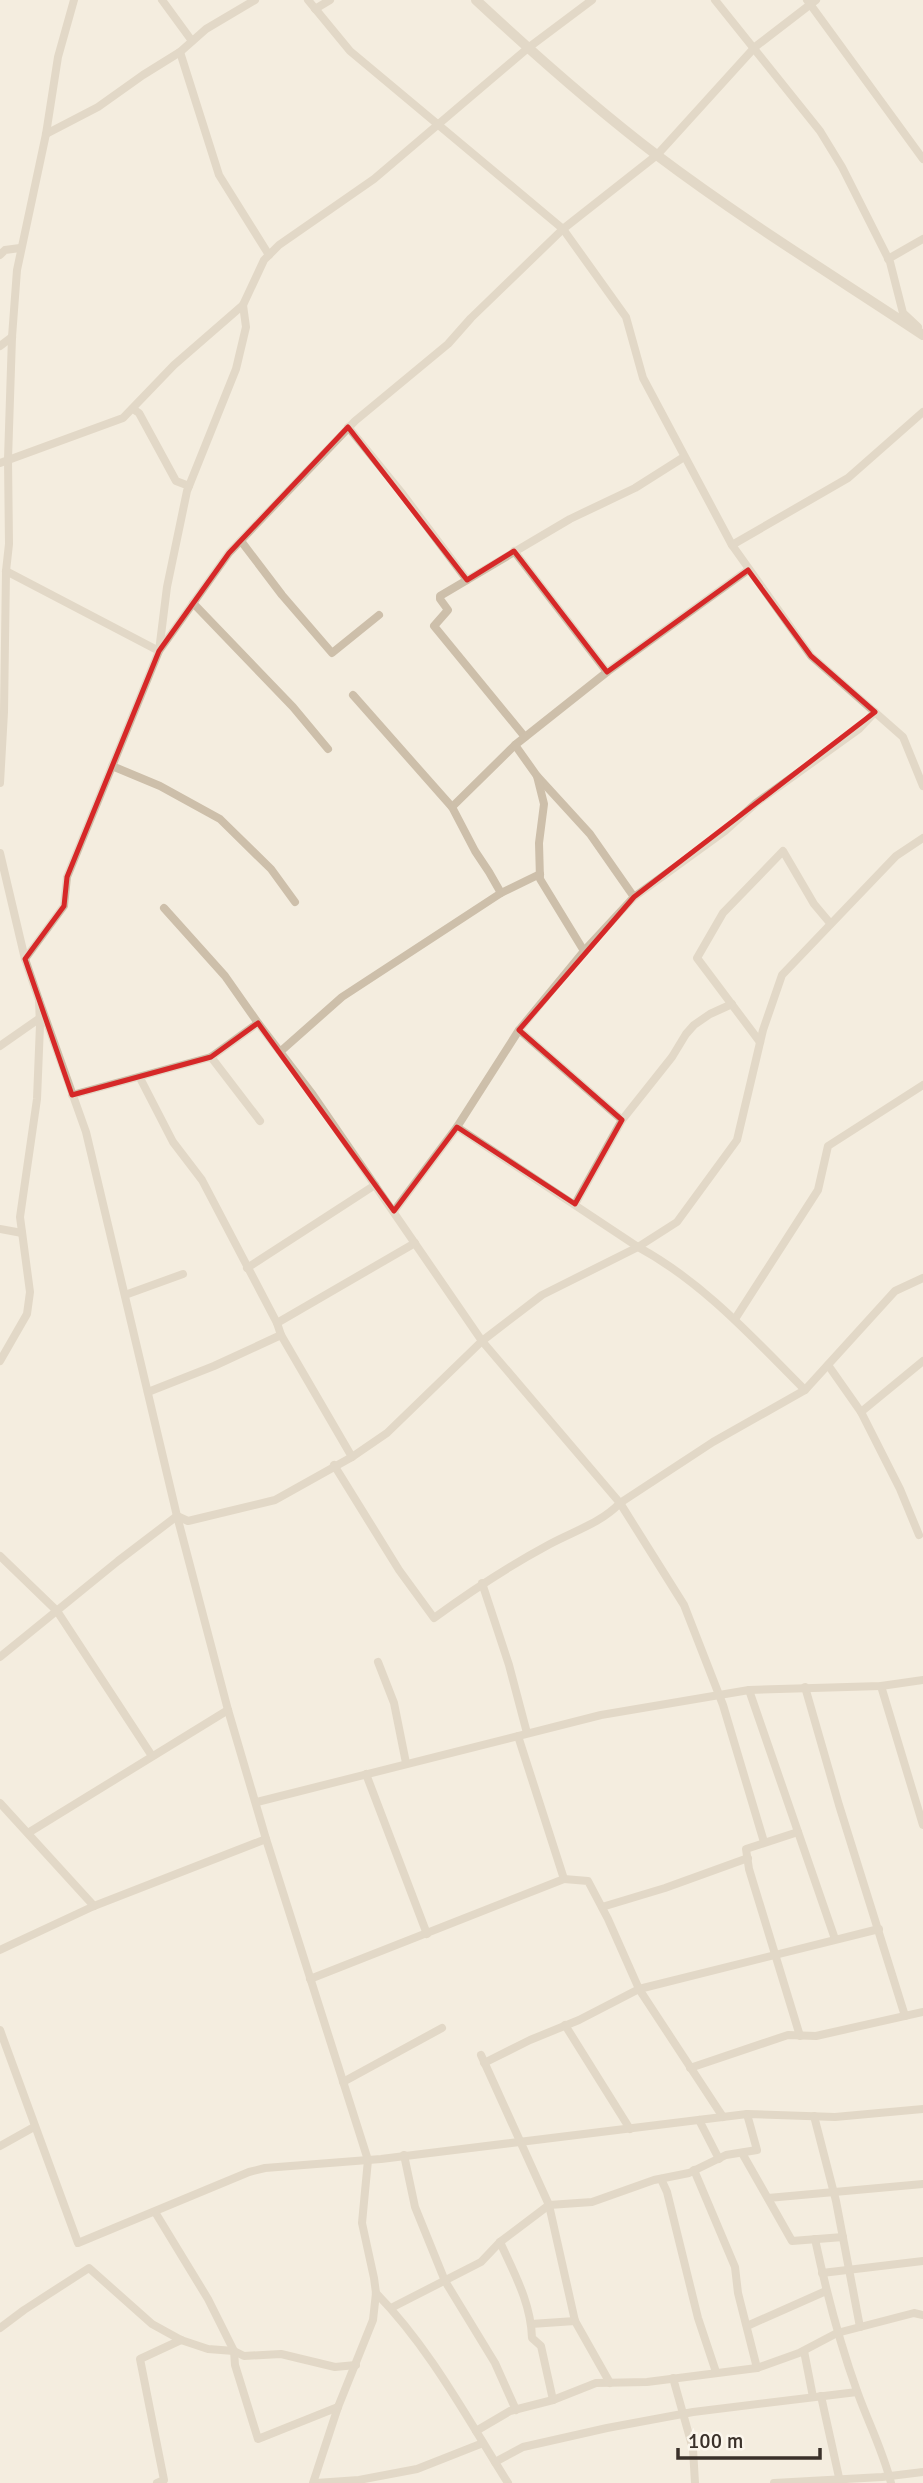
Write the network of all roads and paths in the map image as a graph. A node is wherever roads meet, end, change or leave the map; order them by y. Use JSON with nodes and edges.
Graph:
{"nodes":[{"id":1,"x":74,"y":0,"type":"edge"},
{"id":2,"x":162,"y":0,"type":"edge"},
{"id":3,"x":255,"y":0,"type":"edge"},
{"id":4,"x":308,"y":0,"type":"edge"},
{"id":5,"x":330,"y":0,"type":"edge"},
{"id":6,"x":476,"y":0,"type":"edge"},
{"id":7,"x":592,"y":0,"type":"edge"},
{"id":8,"x":715,"y":0,"type":"edge"},
{"id":9,"x":811,"y":2,"type":"edge"},
{"id":10,"x":315,"y":9,"type":"junction"},
{"id":11,"x":192,"y":41,"type":"junction"},
{"id":12,"x":755,"y":47,"type":"junction"},
{"id":13,"x":528,"y":48,"type":"junction"},
{"id":14,"x":180,"y":52,"type":"junction"},
{"id":15,"x":438,"y":125,"type":"junction"},
{"id":16,"x":46,"y":134,"type":"junction"},
{"id":17,"x":657,"y":155,"type":"junction"},
{"id":18,"x":923,"y":159,"type":"edge"},
{"id":19,"x":563,"y":229,"type":"junction"},
{"id":20,"x":923,"y":239,"type":"edge"},
{"id":21,"x":20,"y":248,"type":"junction"},
{"id":22,"x":0,"y":255,"type":"edge"},
{"id":23,"x":269,"y":255,"type":"junction"},
{"id":24,"x":888,"y":259,"type":"junction"},
{"id":25,"x":243,"y":305,"type":"junction"},
{"id":26,"x":923,"y":333,"type":"edge"},
{"id":27,"x":12,"y":337,"type":"junction"},
{"id":28,"x":0,"y":346,"type":"edge"},
{"id":29,"x":133,"y":408,"type":"junction"},
{"id":30,"x":922,"y":416,"type":"edge"},
{"id":31,"x":348,"y":427,"type":"junction"},
{"id":32,"x":684,"y":457,"type":"junction"},
{"id":33,"x":4,"y":461,"type":"edge"},
{"id":34,"x":189,"y":486,"type":"junction"},
{"id":35,"x":241,"y":541,"type":"junction"},
{"id":36,"x":732,"y":545,"type":"junction"},
{"id":37,"x":4,"y":546,"type":"edge"},
{"id":38,"x":514,"y":551,"type":"junction"},
{"id":39,"x":748,"y":569,"type":"junction"},
{"id":40,"x":6,"y":572,"type":"junction"},
{"id":41,"x":467,"y":580,"type":"junction"},
{"id":42,"x":193,"y":603,"type":"junction"},
{"id":43,"x":379,"y":615,"type":"dead end"},
{"id":44,"x":159,"y":651,"type":"junction"},
{"id":45,"x":607,"y":673,"type":"junction"},
{"id":46,"x":353,"y":695,"type":"dead end"},
{"id":47,"x":875,"y":712,"type":"junction"},
{"id":48,"x":525,"y":737,"type":"junction"},
{"id":49,"x":515,"y":745,"type":"junction"},
{"id":50,"x":328,"y":748,"type":"dead end"},
{"id":51,"x":112,"y":766,"type":"junction"},
{"id":52,"x":537,"y":776,"type":"junction"},
{"id":53,"x":0,"y":783,"type":"edge"},
{"id":54,"x":923,"y":786,"type":"edge"},
{"id":55,"x":452,"y":807,"type":"junction"},
{"id":56,"x":923,"y":838,"type":"edge"},
{"id":57,"x":0,"y":853,"type":"edge"},
{"id":58,"x":540,"y":874,"type":"junction"},
{"id":59,"x":501,"y":893,"type":"junction"},
{"id":60,"x":634,"y":897,"type":"junction"},
{"id":61,"x":295,"y":902,"type":"dead end"},
{"id":62,"x":164,"y":908,"type":"dead end"},
{"id":63,"x":830,"y":923,"type":"junction"},
{"id":64,"x":584,"y":951,"type":"junction"},
{"id":65,"x":25,"y":959,"type":"junction"},
{"id":66,"x":39,"y":1000,"type":"junction"},
{"id":67,"x":732,"y":1004,"type":"junction"},
{"id":68,"x":40,"y":1018,"type":"junction"},
{"id":69,"x":258,"y":1023,"type":"junction"},
{"id":70,"x":519,"y":1030,"type":"junction"},
{"id":71,"x":760,"y":1042,"type":"junction"},
{"id":72,"x":0,"y":1046,"type":"edge"},
{"id":73,"x":281,"y":1051,"type":"junction"},
{"id":74,"x":211,"y":1057,"type":"junction"},
{"id":75,"x":140,"y":1078,"type":"junction"},
{"id":76,"x":923,"y":1085,"type":"edge"},
{"id":77,"x":72,"y":1095,"type":"junction"},
{"id":78,"x":622,"y":1120,"type":"junction"},
{"id":79,"x":260,"y":1121,"type":"dead end"},
{"id":80,"x":457,"y":1127,"type":"junction"},
{"id":81,"x":374,"y":1185,"type":"junction"},
{"id":82,"x":575,"y":1204,"type":"junction"},
{"id":83,"x":394,"y":1211,"type":"junction"},
{"id":84,"x":0,"y":1229,"type":"edge"},
{"id":85,"x":22,"y":1233,"type":"junction"},
{"id":86,"x":415,"y":1243,"type":"junction"},
{"id":87,"x":638,"y":1247,"type":"junction"},
{"id":88,"x":247,"y":1268,"type":"junction"},
{"id":89,"x":183,"y":1273,"type":"dead end"},
{"id":90,"x":923,"y":1278,"type":"edge"},
{"id":91,"x":125,"y":1295,"type":"junction"},
{"id":92,"x":735,"y":1319,"type":"junction"},
{"id":93,"x":277,"y":1323,"type":"junction"},
{"id":94,"x":281,"y":1335,"type":"junction"},
{"id":95,"x":482,"y":1341,"type":"junction"},
{"id":96,"x":0,"y":1361,"type":"edge"},
{"id":97,"x":923,"y":1361,"type":"edge"},
{"id":98,"x":828,"y":1365,"type":"junction"},
{"id":99,"x":806,"y":1390,"type":"junction"},
{"id":100,"x":148,"y":1392,"type":"junction"},
{"id":101,"x":861,"y":1412,"type":"junction"},
{"id":102,"x":352,"y":1457,"type":"junction"},
{"id":103,"x":334,"y":1465,"type":"junction"},
{"id":104,"x":620,"y":1503,"type":"junction"},
{"id":105,"x":177,"y":1516,"type":"junction"},
{"id":106,"x":919,"y":1535,"type":"dead end"},
{"id":107,"x":0,"y":1556,"type":"edge"},
{"id":108,"x":482,"y":1583,"type":"junction"},
{"id":109,"x":57,"y":1611,"type":"junction"},
{"id":110,"x":0,"y":1657,"type":"edge"},
{"id":111,"x":378,"y":1662,"type":"dead end"},
{"id":112,"x":923,"y":1680,"type":"edge"},
{"id":113,"x":881,"y":1686,"type":"junction"},
{"id":114,"x":805,"y":1687,"type":"junction"},
{"id":115,"x":749,"y":1690,"type":"junction"},
{"id":116,"x":719,"y":1695,"type":"junction"},
{"id":117,"x":229,"y":1710,"type":"junction"},
{"id":118,"x":522,"y":1735,"type":"junction"},
{"id":119,"x":152,"y":1756,"type":"junction"},
{"id":120,"x":406,"y":1763,"type":"junction"},
{"id":121,"x":366,"y":1774,"type":"junction"},
{"id":122,"x":923,"y":1789,"type":"edge"},
{"id":123,"x":913,"y":1792,"type":"junction"},
{"id":124,"x":257,"y":1802,"type":"junction"},
{"id":125,"x":0,"y":1803,"type":"edge"},
{"id":126,"x":923,"y":1825,"type":"edge"},
{"id":127,"x":798,"y":1832,"type":"junction"},
{"id":128,"x":28,"y":1833,"type":"junction"},
{"id":129,"x":266,"y":1839,"type":"junction"},
{"id":130,"x":764,"y":1842,"type":"junction"},
{"id":131,"x":748,"y":1858,"type":"junction"},
{"id":132,"x":564,"y":1879,"type":"junction"},
{"id":133,"x":94,"y":1906,"type":"junction"},
{"id":134,"x":602,"y":1907,"type":"junction"},
{"id":135,"x":879,"y":1929,"type":"junction"},
{"id":136,"x":427,"y":1934,"type":"junction"},
{"id":137,"x":835,"y":1938,"type":"junction"},
{"id":138,"x":0,"y":1950,"type":"edge"},
{"id":139,"x":776,"y":1954,"type":"junction"},
{"id":140,"x":310,"y":1979,"type":"junction"},
{"id":141,"x":639,"y":1989,"type":"junction"},
{"id":142,"x":923,"y":2012,"type":"edge"},
{"id":143,"x":905,"y":2016,"type":"junction"},
{"id":144,"x":565,"y":2025,"type":"junction"},
{"id":145,"x":442,"y":2028,"type":"dead end"},
{"id":146,"x":0,"y":2030,"type":"edge"},
{"id":147,"x":800,"y":2036,"type":"junction"},
{"id":148,"x":690,"y":2068,"type":"junction"},
{"id":149,"x":343,"y":2082,"type":"junction"},
{"id":150,"x":923,"y":2109,"type":"edge"},
{"id":151,"x":747,"y":2114,"type":"junction"},
{"id":152,"x":814,"y":2116,"type":"junction"},
{"id":153,"x":723,"y":2117,"type":"junction"},
{"id":154,"x":699,"y":2120,"type":"junction"},
{"id":155,"x":34,"y":2127,"type":"junction"},
{"id":156,"x":630,"y":2129,"type":"junction"},
{"id":157,"x":522,"y":2143,"type":"junction"},
{"id":158,"x":0,"y":2146,"type":"edge"},
{"id":159,"x":742,"y":2153,"type":"junction"},
{"id":160,"x":404,"y":2155,"type":"junction"},
{"id":161,"x":719,"y":2159,"type":"junction"},
{"id":162,"x":368,"y":2160,"type":"junction"},
{"id":163,"x":694,"y":2170,"type":"junction"},
{"id":164,"x":661,"y":2179,"type":"junction"},
{"id":165,"x":923,"y":2184,"type":"edge"},
{"id":166,"x":833,"y":2192,"type":"junction"},
{"id":167,"x":768,"y":2198,"type":"junction"},
{"id":168,"x":549,"y":2205,"type":"junction"},
{"id":169,"x":155,"y":2212,"type":"junction"},
{"id":170,"x":843,"y":2237,"type":"junction"},
{"id":171,"x":815,"y":2239,"type":"junction"},
{"id":172,"x":500,"y":2242,"type":"junction"},
{"id":173,"x":923,"y":2261,"type":"edge"},
{"id":174,"x":848,"y":2271,"type":"junction"},
{"id":175,"x":822,"y":2273,"type":"junction"},
{"id":176,"x":444,"y":2280,"type":"junction"},
{"id":177,"x":826,"y":2291,"type":"junction"},
{"id":178,"x":376,"y":2293,"type":"junction"},
{"id":179,"x":391,"y":2308,"type":"junction"},
{"id":180,"x":923,"y":2315,"type":"edge"},
{"id":181,"x":575,"y":2321,"type":"junction"},
{"id":182,"x":531,"y":2324,"type":"junction"},
{"id":183,"x":747,"y":2326,"type":"junction"},
{"id":184,"x":860,"y":2327,"type":"junction"},
{"id":185,"x":0,"y":2328,"type":"edge"},
{"id":186,"x":837,"y":2333,"type":"junction"},
{"id":187,"x":181,"y":2340,"type":"junction"},
{"id":188,"x":234,"y":2351,"type":"junction"},
{"id":189,"x":804,"y":2351,"type":"junction"},
{"id":190,"x":356,"y":2365,"type":"junction"},
{"id":191,"x":757,"y":2368,"type":"junction"},
{"id":192,"x":716,"y":2372,"type":"junction"},
{"id":193,"x":673,"y":2378,"type":"junction"},
{"id":194,"x":610,"y":2383,"type":"junction"},
{"id":195,"x":857,"y":2392,"type":"junction"},
{"id":196,"x":817,"y":2397,"type":"junction"},
{"id":197,"x":553,"y":2400,"type":"junction"},
{"id":198,"x":338,"y":2407,"type":"junction"},
{"id":199,"x":516,"y":2410,"type":"junction"},
{"id":200,"x":683,"y":2414,"type":"junction"},
{"id":201,"x":476,"y":2431,"type":"junction"},
{"id":202,"x":483,"y":2443,"type":"junction"},
{"id":203,"x":495,"y":2462,"type":"junction"},
{"id":204,"x":923,"y":2472,"type":"edge"},
{"id":205,"x":890,"y":2480,"type":"edge"},
{"id":206,"x":840,"y":2481,"type":"edge"},
{"id":207,"x":157,"y":2483,"type":"edge"},
{"id":208,"x":314,"y":2483,"type":"edge"},
{"id":209,"x":508,"y":2483,"type":"edge"},
{"id":210,"x":695,"y":2483,"type":"edge"},
{"id":211,"x":774,"y":2483,"type":"edge"},
{"id":212,"x":794,"y":2483,"type":"edge"}],
"edges":[{"from":1,"to":16,"type":"street"},
{"from":2,"to":11,"type":"street"},
{"from":3,"to":11,"type":"street"},
{"from":4,"to":10,"type":"street"},
{"from":5,"to":10,"type":"street"},
{"from":6,"to":13,"type":"street"},
{"from":7,"to":13,"type":"street"},
{"from":8,"to":12,"type":"street"},
{"from":9,"to":12,"type":"street"},
{"from":9,"to":18,"type":"street"},
{"from":10,"to":15,"type":"street"},
{"from":11,"to":14,"type":"street"},
{"from":12,"to":17,"type":"street"},
{"from":12,"to":24,"type":"street"},
{"from":13,"to":15,"type":"street"},
{"from":13,"to":17,"type":"street"},
{"from":14,"to":16,"type":"street"},
{"from":14,"to":23,"type":"street"},
{"from":15,"to":19,"type":"street"},
{"from":15,"to":23,"type":"street"},
{"from":16,"to":21,"type":"street"},
{"from":17,"to":19,"type":"street"},
{"from":17,"to":26,"type":"street"},
{"from":19,"to":31,"type":"street"},
{"from":19,"to":32,"type":"street"},
{"from":20,"to":24,"type":"street"},
{"from":21,"to":22,"type":"street"},
{"from":21,"to":27,"type":"street"},
{"from":23,"to":25,"type":"street"},
{"from":24,"to":26,"type":"street"},
{"from":25,"to":29,"type":"street"},
{"from":25,"to":34,"type":"street"},
{"from":27,"to":28,"type":"street"},
{"from":27,"to":33,"type":"street"},
{"from":29,"to":33,"type":"street"},
{"from":29,"to":34,"type":"street"},
{"from":30,"to":36,"type":"street"},
{"from":31,"to":35,"type":"street"},
{"from":31,"to":41,"type":"street"},
{"from":32,"to":36,"type":"street"},
{"from":32,"to":38,"type":"street"},
{"from":33,"to":37,"type":"street"},
{"from":34,"to":44,"type":"street"},
{"from":35,"to":42,"type":"street"},
{"from":35,"to":43,"type":"street"},
{"from":36,"to":39,"type":"street"},
{"from":37,"to":40,"type":"street"},
{"from":38,"to":41,"type":"street"},
{"from":38,"to":45,"type":"street"},
{"from":39,"to":45,"type":"street"},
{"from":39,"to":47,"type":"street"},
{"from":40,"to":44,"type":"street"},
{"from":40,"to":53,"type":"street"},
{"from":41,"to":48,"type":"street"},
{"from":42,"to":44,"type":"street"},
{"from":42,"to":50,"type":"street"},
{"from":44,"to":51,"type":"street"},
{"from":45,"to":48,"type":"street"},
{"from":46,"to":55,"type":"street"},
{"from":47,"to":54,"type":"street"},
{"from":47,"to":60,"type":"street"},
{"from":48,"to":49,"type":"street"},
{"from":49,"to":52,"type":"street"},
{"from":49,"to":55,"type":"street"},
{"from":51,"to":61,"type":"street"},
{"from":51,"to":65,"type":"street"},
{"from":52,"to":58,"type":"street"},
{"from":52,"to":60,"type":"street"},
{"from":55,"to":59,"type":"street"},
{"from":56,"to":63,"type":"street"},
{"from":57,"to":65,"type":"street"},
{"from":58,"to":59,"type":"street"},
{"from":58,"to":64,"type":"street"},
{"from":59,"to":73,"type":"street"},
{"from":60,"to":64,"type":"street"},
{"from":62,"to":69,"type":"street"},
{"from":63,"to":67,"type":"street"},
{"from":63,"to":71,"type":"street"},
{"from":64,"to":70,"type":"street"},
{"from":65,"to":66,"type":"street"},
{"from":66,"to":68,"type":"street"},
{"from":66,"to":77,"type":"street"},
{"from":67,"to":71,"type":"street"},
{"from":67,"to":78,"type":"street"},
{"from":68,"to":72,"type":"street"},
{"from":68,"to":85,"type":"street"},
{"from":69,"to":73,"type":"street"},
{"from":69,"to":74,"type":"street"},
{"from":70,"to":78,"type":"street"},
{"from":70,"to":80,"type":"street"},
{"from":71,"to":87,"type":"street"},
{"from":73,"to":81,"type":"street"},
{"from":74,"to":75,"type":"street"},
{"from":74,"to":79,"type":"street"},
{"from":75,"to":77,"type":"street"},
{"from":75,"to":88,"type":"street"},
{"from":76,"to":92,"type":"street"},
{"from":77,"to":91,"type":"street"},
{"from":78,"to":82,"type":"street"},
{"from":80,"to":82,"type":"street"},
{"from":80,"to":83,"type":"street"},
{"from":81,"to":83,"type":"street"},
{"from":81,"to":88,"type":"street"},
{"from":82,"to":87,"type":"street"},
{"from":83,"to":86,"type":"street"},
{"from":84,"to":85,"type":"street"},
{"from":85,"to":96,"type":"street"},
{"from":86,"to":93,"type":"street"},
{"from":86,"to":95,"type":"street"},
{"from":87,"to":92,"type":"street"},
{"from":87,"to":95,"type":"street"},
{"from":88,"to":93,"type":"street"},
{"from":89,"to":91,"type":"street"},
{"from":90,"to":98,"type":"street"},
{"from":91,"to":100,"type":"street"},
{"from":92,"to":99,"type":"street"},
{"from":93,"to":94,"type":"street"},
{"from":94,"to":100,"type":"street"},
{"from":94,"to":102,"type":"street"},
{"from":95,"to":102,"type":"street"},
{"from":95,"to":104,"type":"street"},
{"from":97,"to":101,"type":"street"},
{"from":98,"to":99,"type":"street"},
{"from":98,"to":101,"type":"street"},
{"from":99,"to":104,"type":"street"},
{"from":100,"to":105,"type":"street"},
{"from":101,"to":106,"type":"street"},
{"from":102,"to":103,"type":"street"},
{"from":103,"to":105,"type":"street"},
{"from":103,"to":108,"type":"street"},
{"from":104,"to":108,"type":"street"},
{"from":104,"to":116,"type":"street"},
{"from":105,"to":109,"type":"street"},
{"from":105,"to":117,"type":"street"},
{"from":107,"to":109,"type":"street"},
{"from":108,"to":118,"type":"street"},
{"from":109,"to":110,"type":"street"},
{"from":109,"to":119,"type":"street"},
{"from":111,"to":120,"type":"street"},
{"from":112,"to":113,"type":"street"},
{"from":113,"to":114,"type":"street"},
{"from":113,"to":123,"type":"street"},
{"from":114,"to":115,"type":"street"},
{"from":114,"to":135,"type":"street"},
{"from":115,"to":116,"type":"street"},
{"from":115,"to":127,"type":"street"},
{"from":116,"to":118,"type":"street"},
{"from":116,"to":130,"type":"street"},
{"from":117,"to":119,"type":"street"},
{"from":117,"to":124,"type":"street"},
{"from":118,"to":120,"type":"street"},
{"from":118,"to":132,"type":"street"},
{"from":119,"to":128,"type":"street"},
{"from":120,"to":121,"type":"street"},
{"from":121,"to":124,"type":"street"},
{"from":121,"to":136,"type":"street"},
{"from":122,"to":123,"type":"street"},
{"from":123,"to":126,"type":"street"},
{"from":124,"to":129,"type":"street"},
{"from":125,"to":128,"type":"street"},
{"from":127,"to":130,"type":"street"},
{"from":127,"to":137,"type":"street"},
{"from":128,"to":133,"type":"street"},
{"from":129,"to":133,"type":"street"},
{"from":129,"to":140,"type":"street"},
{"from":130,"to":131,"type":"street"},
{"from":131,"to":134,"type":"street"},
{"from":131,"to":139,"type":"street"},
{"from":132,"to":134,"type":"street"},
{"from":132,"to":136,"type":"street"},
{"from":133,"to":138,"type":"street"},
{"from":134,"to":141,"type":"street"},
{"from":135,"to":137,"type":"street"},
{"from":135,"to":143,"type":"street"},
{"from":136,"to":140,"type":"street"},
{"from":137,"to":139,"type":"street"},
{"from":139,"to":141,"type":"street"},
{"from":139,"to":147,"type":"street"},
{"from":140,"to":149,"type":"street"},
{"from":141,"to":144,"type":"street"},
{"from":141,"to":148,"type":"street"},
{"from":142,"to":143,"type":"street"},
{"from":143,"to":147,"type":"street"},
{"from":144,"to":156,"type":"street"},
{"from":144,"to":157,"type":"street"},
{"from":145,"to":149,"type":"street"},
{"from":146,"to":155,"type":"street"},
{"from":147,"to":148,"type":"street"},
{"from":148,"to":153,"type":"street"},
{"from":149,"to":162,"type":"street"},
{"from":150,"to":152,"type":"street"},
{"from":151,"to":152,"type":"street"},
{"from":151,"to":153,"type":"street"},
{"from":151,"to":159,"type":"street"},
{"from":152,"to":166,"type":"street"},
{"from":153,"to":154,"type":"street"},
{"from":154,"to":156,"type":"street"},
{"from":154,"to":161,"type":"street"},
{"from":155,"to":158,"type":"street"},
{"from":155,"to":169,"type":"street"},
{"from":156,"to":157,"type":"street"},
{"from":157,"to":160,"type":"street"},
{"from":157,"to":168,"type":"street"},
{"from":159,"to":161,"type":"street"},
{"from":159,"to":167,"type":"street"},
{"from":160,"to":162,"type":"street"},
{"from":160,"to":176,"type":"street"},
{"from":161,"to":163,"type":"street"},
{"from":162,"to":169,"type":"street"},
{"from":162,"to":178,"type":"street"},
{"from":163,"to":164,"type":"street"},
{"from":163,"to":183,"type":"street"},
{"from":164,"to":168,"type":"street"},
{"from":164,"to":192,"type":"street"},
{"from":165,"to":166,"type":"street"},
{"from":166,"to":167,"type":"street"},
{"from":166,"to":170,"type":"street"},
{"from":167,"to":171,"type":"street"},
{"from":168,"to":172,"type":"street"},
{"from":168,"to":181,"type":"street"},
{"from":169,"to":188,"type":"street"},
{"from":170,"to":171,"type":"street"},
{"from":170,"to":174,"type":"street"},
{"from":171,"to":175,"type":"street"},
{"from":172,"to":176,"type":"street"},
{"from":172,"to":182,"type":"street"},
{"from":173,"to":174,"type":"street"},
{"from":174,"to":175,"type":"street"},
{"from":174,"to":184,"type":"street"},
{"from":175,"to":177,"type":"street"},
{"from":176,"to":179,"type":"street"},
{"from":176,"to":199,"type":"street"},
{"from":177,"to":183,"type":"street"},
{"from":177,"to":186,"type":"street"},
{"from":178,"to":179,"type":"street"},
{"from":178,"to":190,"type":"street"},
{"from":179,"to":201,"type":"street"},
{"from":180,"to":184,"type":"street"},
{"from":181,"to":182,"type":"street"},
{"from":181,"to":194,"type":"street"},
{"from":182,"to":197,"type":"street"},
{"from":183,"to":191,"type":"street"},
{"from":184,"to":186,"type":"street"},
{"from":185,"to":187,"type":"street"},
{"from":186,"to":189,"type":"street"},
{"from":186,"to":195,"type":"street"},
{"from":187,"to":188,"type":"street"},
{"from":187,"to":207,"type":"street"},
{"from":188,"to":190,"type":"street"},
{"from":188,"to":198,"type":"street"},
{"from":189,"to":191,"type":"street"},
{"from":189,"to":196,"type":"street"},
{"from":190,"to":198,"type":"street"},
{"from":191,"to":192,"type":"street"},
{"from":192,"to":193,"type":"street"},
{"from":193,"to":194,"type":"street"},
{"from":193,"to":200,"type":"street"},
{"from":194,"to":197,"type":"street"},
{"from":195,"to":196,"type":"street"},
{"from":195,"to":205,"type":"street"},
{"from":196,"to":200,"type":"street"},
{"from":196,"to":206,"type":"street"},
{"from":197,"to":199,"type":"street"},
{"from":198,"to":208,"type":"street"},
{"from":199,"to":201,"type":"street"},
{"from":200,"to":203,"type":"street"},
{"from":200,"to":210,"type":"street"},
{"from":201,"to":202,"type":"street"},
{"from":202,"to":203,"type":"street"},
{"from":202,"to":208,"type":"street"},
{"from":203,"to":209,"type":"street"},
{"from":204,"to":205,"type":"street"},
{"from":205,"to":206,"type":"street"},
{"from":206,"to":212,"type":"street"},
{"from":211,"to":212,"type":"street"}]}
